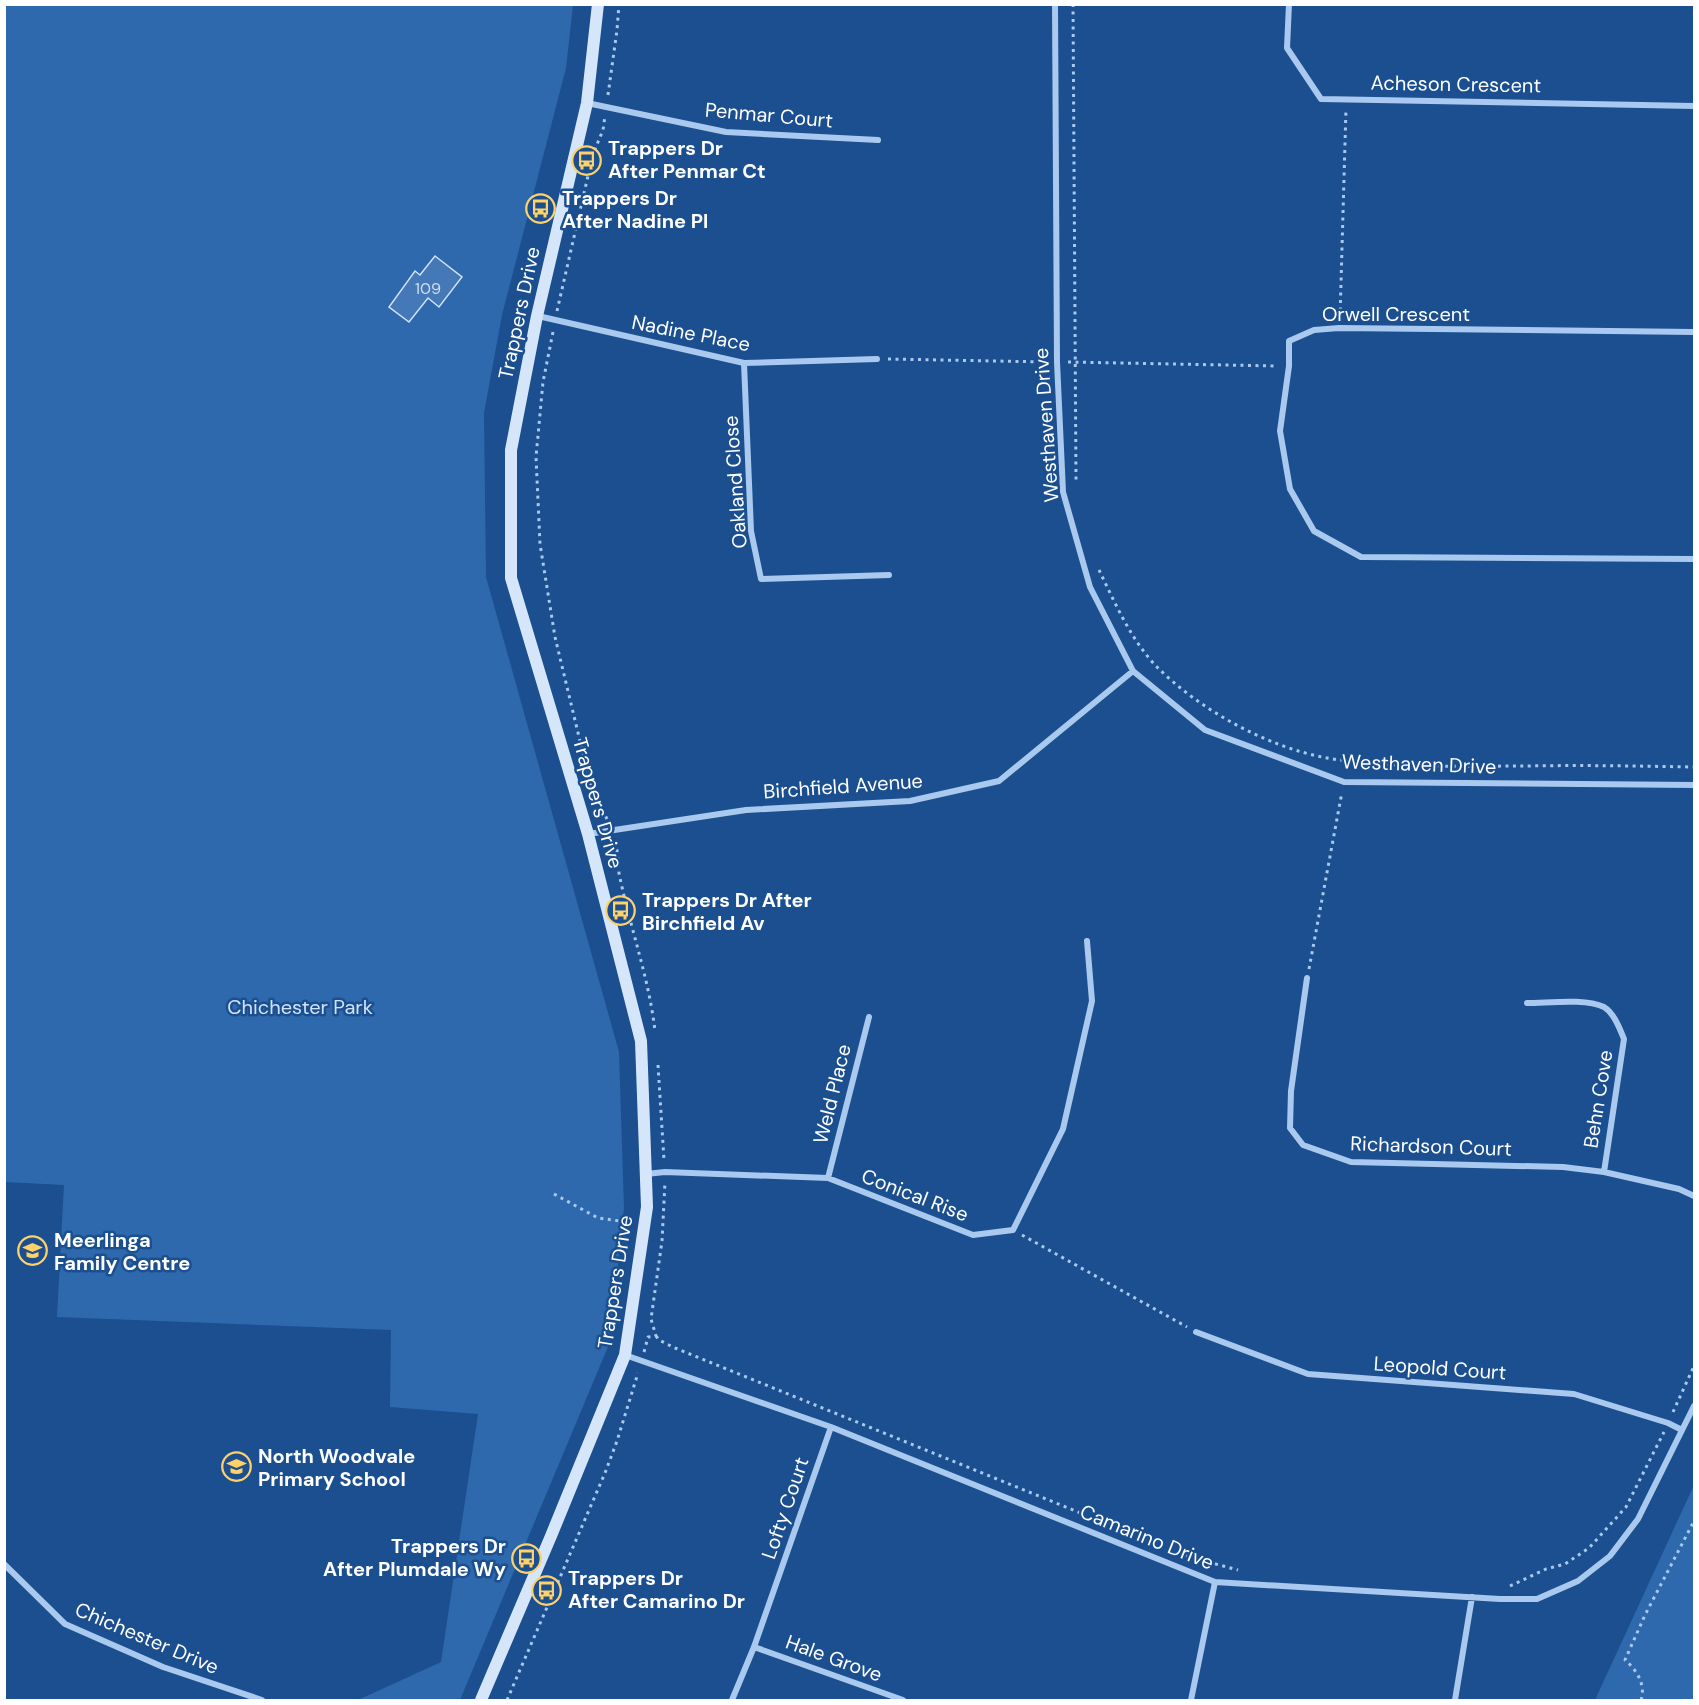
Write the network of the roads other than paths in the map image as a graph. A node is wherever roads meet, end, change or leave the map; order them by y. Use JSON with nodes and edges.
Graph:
{"nodes":[{"id":1,"x":598,"y":4,"type":"edge"},
{"id":2,"x":1055,"y":4,"type":"edge"},
{"id":3,"x":1289,"y":4,"type":"edge"},
{"id":4,"x":587,"y":103,"type":"junction"},
{"id":5,"x":1695,"y":106,"type":"edge"},
{"id":6,"x":878,"y":140,"type":"dead end"},
{"id":7,"x":537,"y":316,"type":"junction"},
{"id":8,"x":1695,"y":332,"type":"edge"},
{"id":9,"x":877,"y":359,"type":"road end"},
{"id":10,"x":744,"y":363,"type":"junction"},
{"id":11,"x":1695,"y":559,"type":"edge"},
{"id":12,"x":890,"y":575,"type":"dead end"},
{"id":13,"x":1133,"y":671,"type":"junction"},
{"id":14,"x":1695,"y":785,"type":"edge"},
{"id":15,"x":588,"y":834,"type":"junction"},
{"id":16,"x":1086,"y":941,"type":"dead end"},
{"id":17,"x":1307,"y":978,"type":"road end"},
{"id":18,"x":1527,"y":1003,"type":"dead end"},
{"id":19,"x":868,"y":1017,"type":"dead end"},
{"id":20,"x":1604,"y":1172,"type":"junction"},
{"id":21,"x":646,"y":1173,"type":"junction"},
{"id":22,"x":828,"y":1178,"type":"junction"},
{"id":23,"x":1695,"y":1196,"type":"edge"},
{"id":24,"x":1196,"y":1332,"type":"road end"},
{"id":25,"x":625,"y":1355,"type":"junction"},
{"id":26,"x":1695,"y":1406,"type":"edge"},
{"id":27,"x":831,"y":1427,"type":"junction"},
{"id":28,"x":1682,"y":1430,"type":"junction"},
{"id":29,"x":4,"y":1564,"type":"edge"},
{"id":30,"x":1215,"y":1582,"type":"junction"},
{"id":31,"x":1472,"y":1598,"type":"junction"},
{"id":32,"x":754,"y":1647,"type":"junction"},
{"id":33,"x":262,"y":1701,"type":"edge"},
{"id":34,"x":481,"y":1701,"type":"edge"},
{"id":35,"x":732,"y":1701,"type":"edge"},
{"id":36,"x":903,"y":1701,"type":"edge"},
{"id":37,"x":1191,"y":1701,"type":"edge"},
{"id":38,"x":1455,"y":1701,"type":"edge"}],
"edges":[{"from":1,"to":4,"type":"main road","name":"Trappers Drive"},
{"from":2,"to":13,"type":"street","name":"Westhaven Drive"},
{"from":3,"to":5,"type":"street","name":"Acheson Crescent"},
{"from":4,"to":6,"type":"street","name":"Penmar Court"},
{"from":4,"to":7,"type":"main road","name":"Trappers Drive"},
{"from":7,"to":10,"type":"street","name":"Nadine Place"},
{"from":7,"to":15,"type":"main road","name":"Trappers Drive"},
{"from":8,"to":11,"type":"street","name":"Orwell Crescent"},
{"from":9,"to":10,"type":"street","name":"Nadine Place"},
{"from":10,"to":12,"type":"street","name":"Oakland Close"},
{"from":13,"to":14,"type":"street","name":"Westhaven Drive"},
{"from":13,"to":15,"type":"street","name":"Birchfield Avenue"},
{"from":15,"to":21,"type":"main road","name":"Trappers Drive"},
{"from":16,"to":22,"type":"street","name":"Conical Rise"},
{"from":17,"to":20,"type":"street","name":"Richardson Court"},
{"from":18,"to":20,"type":"street","name":"Behn Cove"},
{"from":19,"to":22,"type":"street","name":"Weld Place"},
{"from":20,"to":23,"type":"street","name":"Richardson Court"},
{"from":21,"to":22,"type":"street","name":"Conical Rise"},
{"from":21,"to":25,"type":"main road","name":"Trappers Drive"},
{"from":24,"to":28,"type":"street","name":"Leopold Court"},
{"from":25,"to":27,"type":"street","name":"Camarino Drive"},
{"from":25,"to":34,"type":"main road","name":"Trappers Drive"},
{"from":26,"to":28,"type":"street","name":"Camarino Drive"},
{"from":27,"to":30,"type":"street","name":"Camarino Drive"},
{"from":27,"to":32,"type":"street","name":"Lofty Court"},
{"from":28,"to":31,"type":"street","name":"Camarino Drive"},
{"from":29,"to":33,"type":"street","name":"Chichester Drive"},
{"from":30,"to":31,"type":"street","name":"Camarino Drive"},
{"from":30,"to":37,"type":"street"},
{"from":31,"to":38,"type":"street"},
{"from":32,"to":35,"type":"street","name":"Lofty Court"},
{"from":32,"to":36,"type":"street","name":"Hale Grove"}]}
